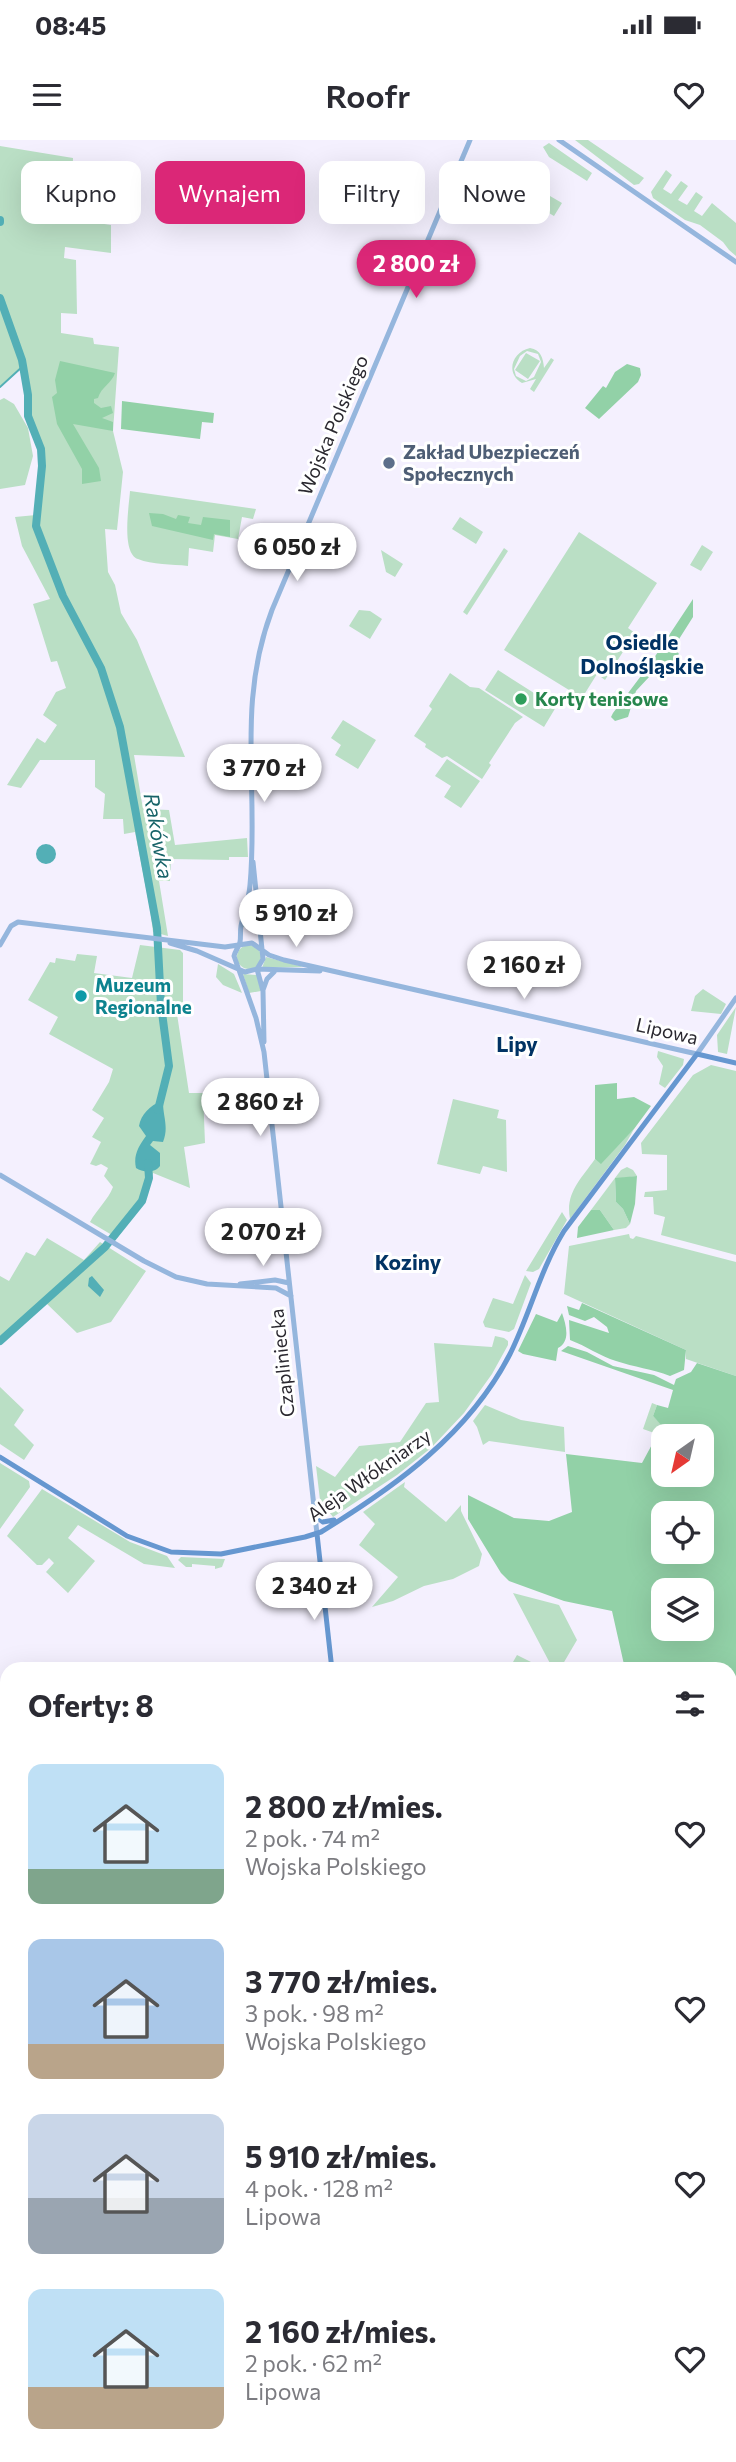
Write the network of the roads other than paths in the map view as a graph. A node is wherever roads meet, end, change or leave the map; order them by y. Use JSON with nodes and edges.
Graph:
{"nodes":[{"id":1,"x":470,"y":140,"type":"edge"},
{"id":2,"x":559,"y":140,"type":"edge"},
{"id":3,"x":736,"y":262,"type":"edge"},
{"id":4,"x":252,"y":855,"type":"junction"},
{"id":5,"x":241,"y":928,"type":"junction"},
{"id":6,"x":163,"y":941,"type":"junction"},
{"id":7,"x":0,"y":945,"type":"edge"},
{"id":8,"x":239,"y":946,"type":"junction"},
{"id":9,"x":225,"y":947,"type":"junction"},
{"id":10,"x":262,"y":950,"type":"junction"},
{"id":11,"x":238,"y":968,"type":"junction"},
{"id":12,"x":257,"y":969,"type":"junction"},
{"id":13,"x":276,"y":971,"type":"junction"},
{"id":14,"x":344,"y":974,"type":"junction"},
{"id":15,"x":263,"y":991,"type":"junction"},
{"id":16,"x":736,"y":998,"type":"edge"},
{"id":17,"x":264,"y":1052,"type":"junction"},
{"id":18,"x":697,"y":1054,"type":"junction"},
{"id":19,"x":736,"y":1063,"type":"edge"},
{"id":20,"x":0,"y":1175,"type":"edge"},
{"id":21,"x":287,"y":1269,"type":"junction"},
{"id":22,"x":289,"y":1283,"type":"junction"},
{"id":23,"x":276,"y":1284,"type":"junction"},
{"id":24,"x":291,"y":1296,"type":"junction"},
{"id":25,"x":0,"y":1457,"type":"edge"},
{"id":26,"x":347,"y":1514,"type":"junction"},
{"id":27,"x":315,"y":1516,"type":"junction"},
{"id":28,"x":317,"y":1534,"type":"junction"},
{"id":29,"x":331,"y":1662,"type":"edge"}],
"edges":[{"from":1,"to":4,"type":"street","name":"Wojska Polskiego"},
{"from":2,"to":3,"type":"street"},
{"from":4,"to":5,"type":"street","name":"Wojska Polskiego"},
{"from":4,"to":10,"type":"street","name":"Wojska Polskiego"},
{"from":5,"to":8,"type":"street","name":"Wojska Polskiego"},
{"from":5,"to":9,"type":"street"},
{"from":6,"to":7,"type":"street"},
{"from":6,"to":9,"type":"street"},
{"from":6,"to":11,"type":"street"},
{"from":8,"to":9,"type":"street"},
{"from":8,"to":10,"type":"street"},
{"from":8,"to":11,"type":"street"},
{"from":10,"to":12,"type":"street"},
{"from":10,"to":14,"type":"street","name":"Lipowa"},
{"from":11,"to":12,"type":"street"},
{"from":11,"to":17,"type":"street","name":"Czapliniecka"},
{"from":12,"to":13,"type":"street","name":"Lipowa"},
{"from":12,"to":15,"type":"street","name":"Czapliniecka"},
{"from":13,"to":14,"type":"street","name":"Lipowa"},
{"from":13,"to":15,"type":"street"},
{"from":14,"to":18,"type":"street","name":"Lipowa"},
{"from":15,"to":17,"type":"street","name":"Czapliniecka"},
{"from":16,"to":18,"type":"street"},
{"from":17,"to":21,"type":"street","name":"Czapliniecka"},
{"from":18,"to":19,"type":"main road","name":"Lipowa"},
{"from":18,"to":26,"type":"main road","name":"Aleja Włókniarzy"},
{"from":20,"to":23,"type":"street"},
{"from":21,"to":22,"type":"street","name":"Czapliniecka"},
{"from":21,"to":23,"type":"street"},
{"from":22,"to":23,"type":"street"},
{"from":22,"to":24,"type":"street","name":"Czapliniecka"},
{"from":23,"to":24,"type":"street"},
{"from":24,"to":27,"type":"street","name":"Czapliniecka"},
{"from":25,"to":28,"type":"main road","name":"Aleja Włókniarzy"},
{"from":26,"to":27,"type":"main road"},
{"from":26,"to":28,"type":"main road","name":"Aleja Włókniarzy"},
{"from":27,"to":28,"type":"street","name":"Czapliniecka"},
{"from":28,"to":29,"type":"main road","name":"Czapliniecka"}]}
